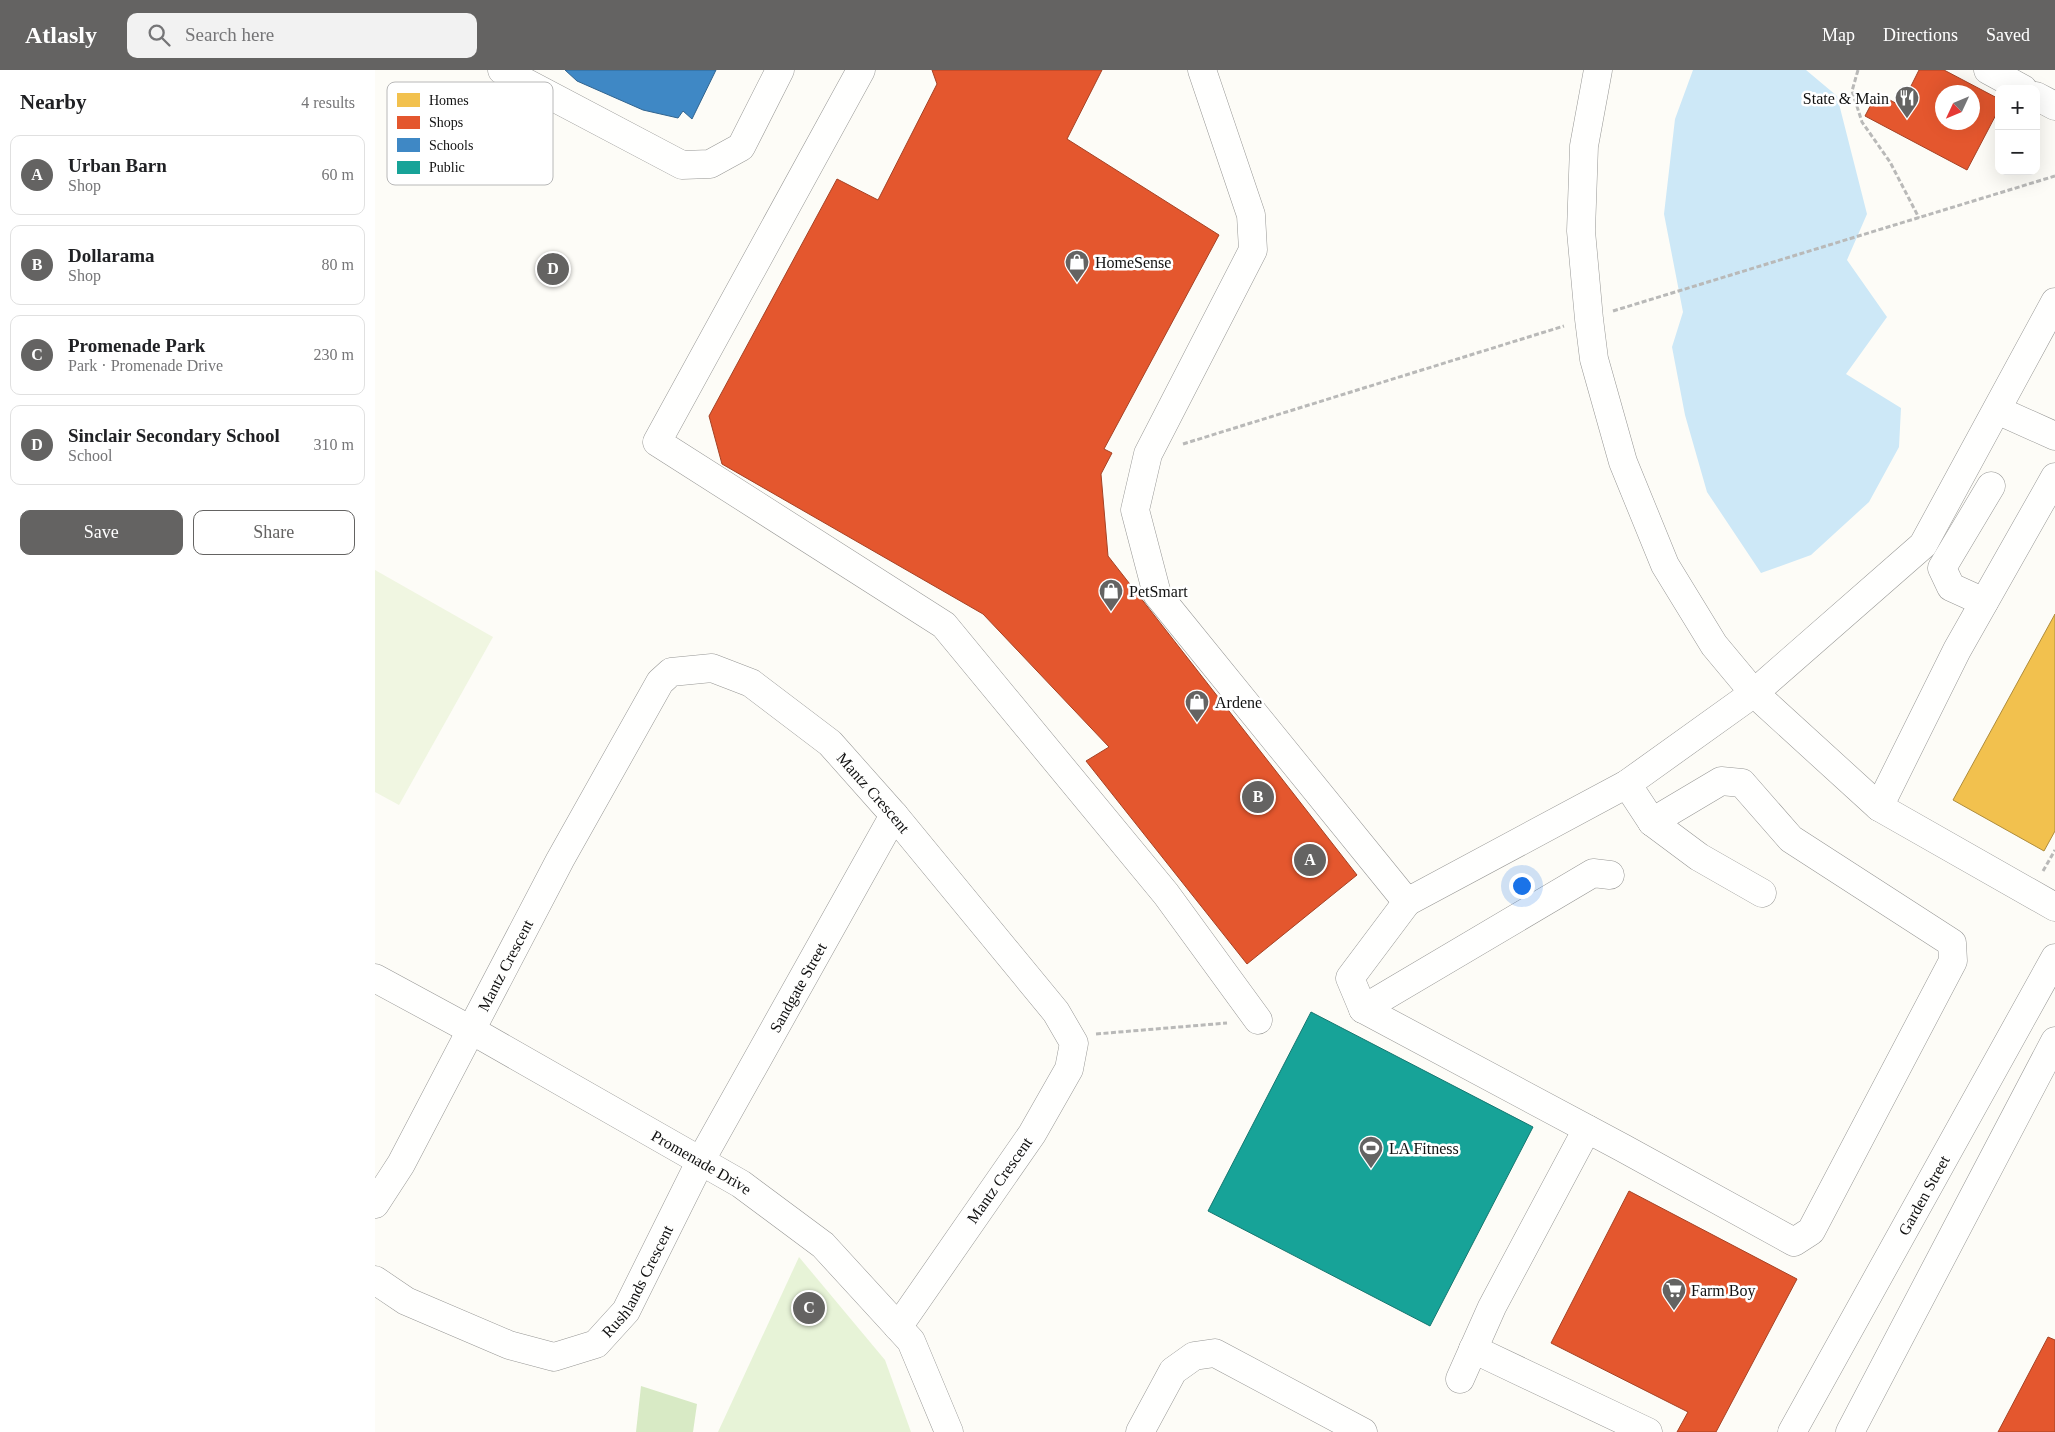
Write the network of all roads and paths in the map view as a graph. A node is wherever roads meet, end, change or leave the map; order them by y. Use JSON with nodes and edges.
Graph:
{"nodes":[{"id":1,"x":502,"y":70,"type":"edge"},
{"id":2,"x":780,"y":70,"type":"edge"},
{"id":3,"x":861,"y":70,"type":"edge"},
{"id":4,"x":1202,"y":70,"type":"edge"},
{"id":5,"x":1598,"y":70,"type":"edge"},
{"id":6,"x":1858,"y":70,"type":"edge"},
{"id":7,"x":1988,"y":70,"type":"edge"},
{"id":8,"x":525,"y":82,"type":"edge"},
{"id":9,"x":2016,"y":85,"type":"edge"},
{"id":10,"x":553,"y":97,"type":"edge"},
{"id":11,"x":2040,"y":98,"type":"edge"},
{"id":12,"x":2055,"y":106,"type":"edge"},
{"id":13,"x":2055,"y":176,"type":"edge"},
{"id":14,"x":1919,"y":218,"type":"junction"},
{"id":15,"x":2055,"y":302,"type":"edge"},
{"id":16,"x":1589,"y":319,"type":"junction"},
{"id":17,"x":1997,"y":410,"type":"junction"},
{"id":18,"x":2055,"y":436,"type":"edge"},
{"id":19,"x":1148,"y":454,"type":"junction"},
{"id":20,"x":2055,"y":477,"type":"edge"},
{"id":21,"x":1991,"y":486,"type":"dead end"},
{"id":22,"x":1985,"y":602,"type":"junction"},
{"id":23,"x":1754,"y":693,"type":"junction"},
{"id":24,"x":1627,"y":784,"type":"junction"},
{"id":25,"x":1879,"y":807,"type":"junction"},
{"id":26,"x":894,"y":815,"type":"junction"},
{"id":27,"x":1652,"y":822,"type":"junction"},
{"id":28,"x":2055,"y":850,"type":"edge"},
{"id":29,"x":2046,"y":866,"type":"dead end"},
{"id":30,"x":1610,"y":875,"type":"dead end"},
{"id":31,"x":1762,"y":893,"type":"dead end"},
{"id":32,"x":1407,"y":902,"type":"junction"},
{"id":33,"x":2055,"y":907,"type":"edge"},
{"id":34,"x":2055,"y":958,"type":"edge"},
{"id":35,"x":375,"y":978,"type":"edge"},
{"id":36,"x":1363,"y":1010,"type":"junction"},
{"id":37,"x":1258,"y":1020,"type":"joint"},
{"id":38,"x":471,"y":1030,"type":"junction"},
{"id":39,"x":1071,"y":1037,"type":"junction"},
{"id":40,"x":2055,"y":1041,"type":"edge"},
{"id":41,"x":1587,"y":1129,"type":"junction"},
{"id":42,"x":701,"y":1160,"type":"junction"},
{"id":43,"x":375,"y":1204,"type":"edge"},
{"id":44,"x":375,"y":1280,"type":"edge"},
{"id":45,"x":898,"y":1327,"type":"junction"},
{"id":46,"x":1473,"y":1349,"type":"junction"},
{"id":47,"x":1460,"y":1379,"type":"dead end"},
{"id":48,"x":949,"y":1432,"type":"edge"},
{"id":49,"x":1140,"y":1432,"type":"edge"},
{"id":50,"x":1363,"y":1432,"type":"edge"},
{"id":51,"x":1648,"y":1432,"type":"edge"},
{"id":52,"x":1792,"y":1432,"type":"edge"},
{"id":53,"x":1850,"y":1432,"type":"edge"}],
"edges":[{"from":1,"to":8,"type":"street"},
{"from":2,"to":10,"type":"street"},
{"from":3,"to":37,"type":"street"},
{"from":4,"to":19,"type":"street"},
{"from":5,"to":16,"type":"street"},
{"from":6,"to":14,"type":"path"},
{"from":7,"to":9,"type":"street"},
{"from":11,"to":12,"type":"street"},
{"from":13,"to":14,"type":"path"},
{"from":14,"to":16,"type":"path"},
{"from":15,"to":17,"type":"street"},
{"from":16,"to":19,"type":"path"},
{"from":16,"to":23,"type":"street"},
{"from":17,"to":18,"type":"street"},
{"from":17,"to":23,"type":"street"},
{"from":19,"to":32,"type":"street"},
{"from":20,"to":22,"type":"street"},
{"from":21,"to":22,"type":"street"},
{"from":22,"to":25,"type":"street"},
{"from":23,"to":24,"type":"street"},
{"from":23,"to":25,"type":"street"},
{"from":24,"to":27,"type":"street"},
{"from":24,"to":32,"type":"street"},
{"from":25,"to":33,"type":"street"},
{"from":26,"to":38,"type":"street","name":"Mantz Crescent"},
{"from":26,"to":39,"type":"street","name":"Mantz Crescent"},
{"from":26,"to":42,"type":"street","name":"Sandgate Street"},
{"from":27,"to":31,"type":"street"},
{"from":27,"to":41,"type":"street"},
{"from":28,"to":29,"type":"path"},
{"from":30,"to":36,"type":"street"},
{"from":32,"to":36,"type":"street"},
{"from":34,"to":52,"type":"street","name":"Garden Street"},
{"from":35,"to":38,"type":"street","name":"Promenade Drive"},
{"from":36,"to":41,"type":"street"},
{"from":37,"to":39,"type":"path"},
{"from":38,"to":42,"type":"street","name":"Promenade Drive"},
{"from":38,"to":43,"type":"street"},
{"from":39,"to":45,"type":"street","name":"Mantz Crescent"},
{"from":40,"to":53,"type":"street"},
{"from":41,"to":46,"type":"street"},
{"from":42,"to":44,"type":"street","name":"Rushlands Crescent"},
{"from":42,"to":45,"type":"street","name":"Promenade Drive"},
{"from":45,"to":48,"type":"street","name":"Promenade Drive"},
{"from":46,"to":47,"type":"street"},
{"from":46,"to":51,"type":"street"},
{"from":49,"to":50,"type":"street"}]}
